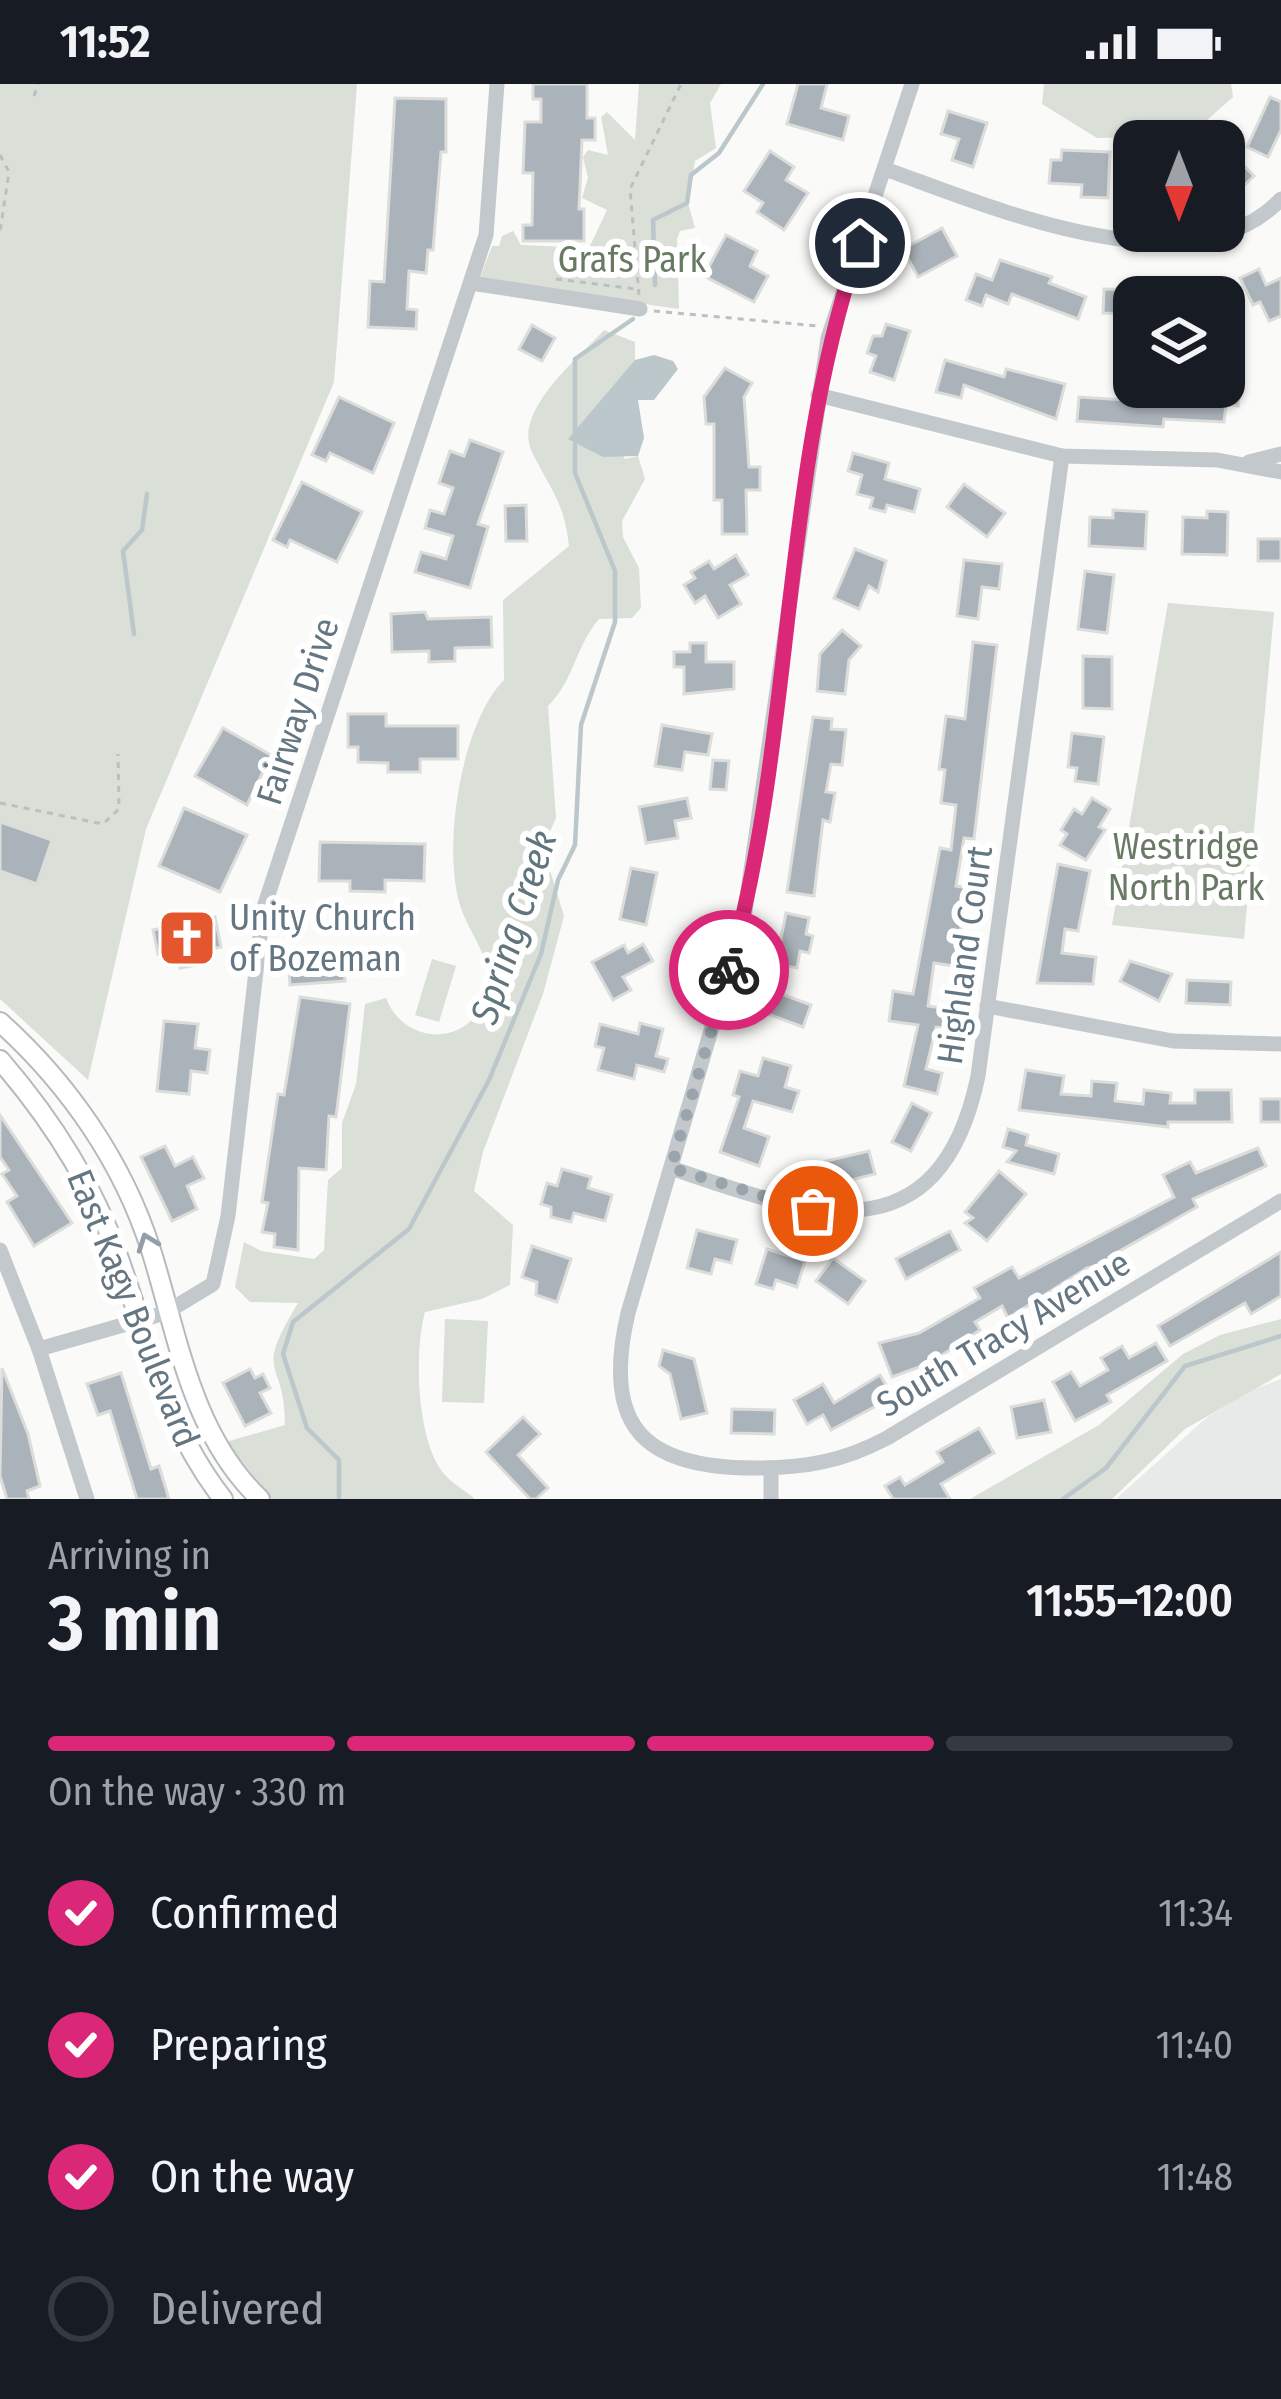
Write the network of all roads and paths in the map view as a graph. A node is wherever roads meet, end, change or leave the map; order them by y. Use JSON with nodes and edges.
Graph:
{"nodes":[{"id":1,"x":38,"y":84,"type":"edge"},
{"id":2,"x":496,"y":84,"type":"edge"},
{"id":3,"x":681,"y":84,"type":"edge"},
{"id":4,"x":912,"y":84,"type":"edge"},
{"id":5,"x":34,"y":96,"type":"dead end"},
{"id":6,"x":0,"y":155,"type":"edge"},
{"id":7,"x":885,"y":170,"type":"junction"},
{"id":8,"x":1281,"y":199,"type":"edge"},
{"id":9,"x":0,"y":232,"type":"edge"},
{"id":10,"x":546,"y":278,"type":"dead end"},
{"id":11,"x":471,"y":283,"type":"junction"},
{"id":12,"x":638,"y":289,"type":"junction"},
{"id":13,"x":640,"y":309,"type":"junction"},
{"id":14,"x":832,"y":328,"type":"junction"},
{"id":15,"x":818,"y":394,"type":"junction"},
{"id":16,"x":1281,"y":454,"type":"edge"},
{"id":17,"x":1062,"y":456,"type":"junction"},
{"id":18,"x":1240,"y":464,"type":"junction"},
{"id":19,"x":1281,"y":472,"type":"edge"},
{"id":20,"x":118,"y":754,"type":"dead end"},
{"id":21,"x":0,"y":802,"type":"edge"},
{"id":22,"x":988,"y":1006,"type":"junction"},
{"id":23,"x":0,"y":1022,"type":"edge"},
{"id":24,"x":1281,"y":1044,"type":"edge"},
{"id":25,"x":0,"y":1060,"type":"edge"},
{"id":26,"x":671,"y":1168,"type":"junction"},
{"id":27,"x":1281,"y":1201,"type":"edge"},
{"id":28,"x":0,"y":1250,"type":"edge"},
{"id":29,"x":165,"y":1313,"type":"junction"},
{"id":30,"x":137,"y":1318,"type":"junction"},
{"id":31,"x":39,"y":1349,"type":"junction"},
{"id":32,"x":771,"y":1468,"type":"junction"},
{"id":33,"x":87,"y":1499,"type":"edge"},
{"id":34,"x":223,"y":1499,"type":"edge"},
{"id":35,"x":260,"y":1499,"type":"edge"},
{"id":36,"x":771,"y":1499,"type":"edge"}],
"edges":[{"from":1,"to":5,"type":"path"},
{"from":2,"to":11,"type":"street","name":"Fairway Drive"},
{"from":3,"to":12,"type":"path"},
{"from":4,"to":7,"type":"street","name":"South Tracy Avenue"},
{"from":6,"to":9,"type":"path"},
{"from":7,"to":8,"type":"street"},
{"from":7,"to":14,"type":"street","name":"South Tracy Avenue"},
{"from":10,"to":12,"type":"path"},
{"from":11,"to":13,"type":"street"},
{"from":11,"to":29,"type":"street","name":"Fairway Drive"},
{"from":12,"to":13,"type":"path"},
{"from":13,"to":14,"type":"path"},
{"from":14,"to":15,"type":"street","name":"South Tracy Avenue"},
{"from":15,"to":17,"type":"street"},
{"from":15,"to":26,"type":"street","name":"South Tracy Avenue"},
{"from":16,"to":18,"type":"street"},
{"from":17,"to":18,"type":"street"},
{"from":17,"to":22,"type":"street","name":"Highland Court"},
{"from":18,"to":19,"type":"street"},
{"from":20,"to":21,"type":"path"},
{"from":22,"to":24,"type":"street"},
{"from":22,"to":26,"type":"street","name":"Highland Court"},
{"from":29,"to":23,"type":"main road","name":"East Kagy Boulevard","one_way":true},
{"from":25,"to":30,"type":"main road","name":"East Kagy Boulevard"},
{"from":26,"to":32,"type":"street","name":"South Tracy Avenue"},
{"from":27,"to":32,"type":"street","name":"South Tracy Avenue"},
{"from":28,"to":31,"type":"street"},
{"from":29,"to":30,"type":"street","name":"Fairway Drive"},
{"from":29,"to":35,"type":"main road","name":"East Kagy Boulevard"},
{"from":30,"to":31,"type":"street","name":"Fairway Drive"},
{"from":30,"to":34,"type":"main road","name":"East Kagy Boulevard"},
{"from":31,"to":33,"type":"street"},
{"from":32,"to":36,"type":"street"}]}
